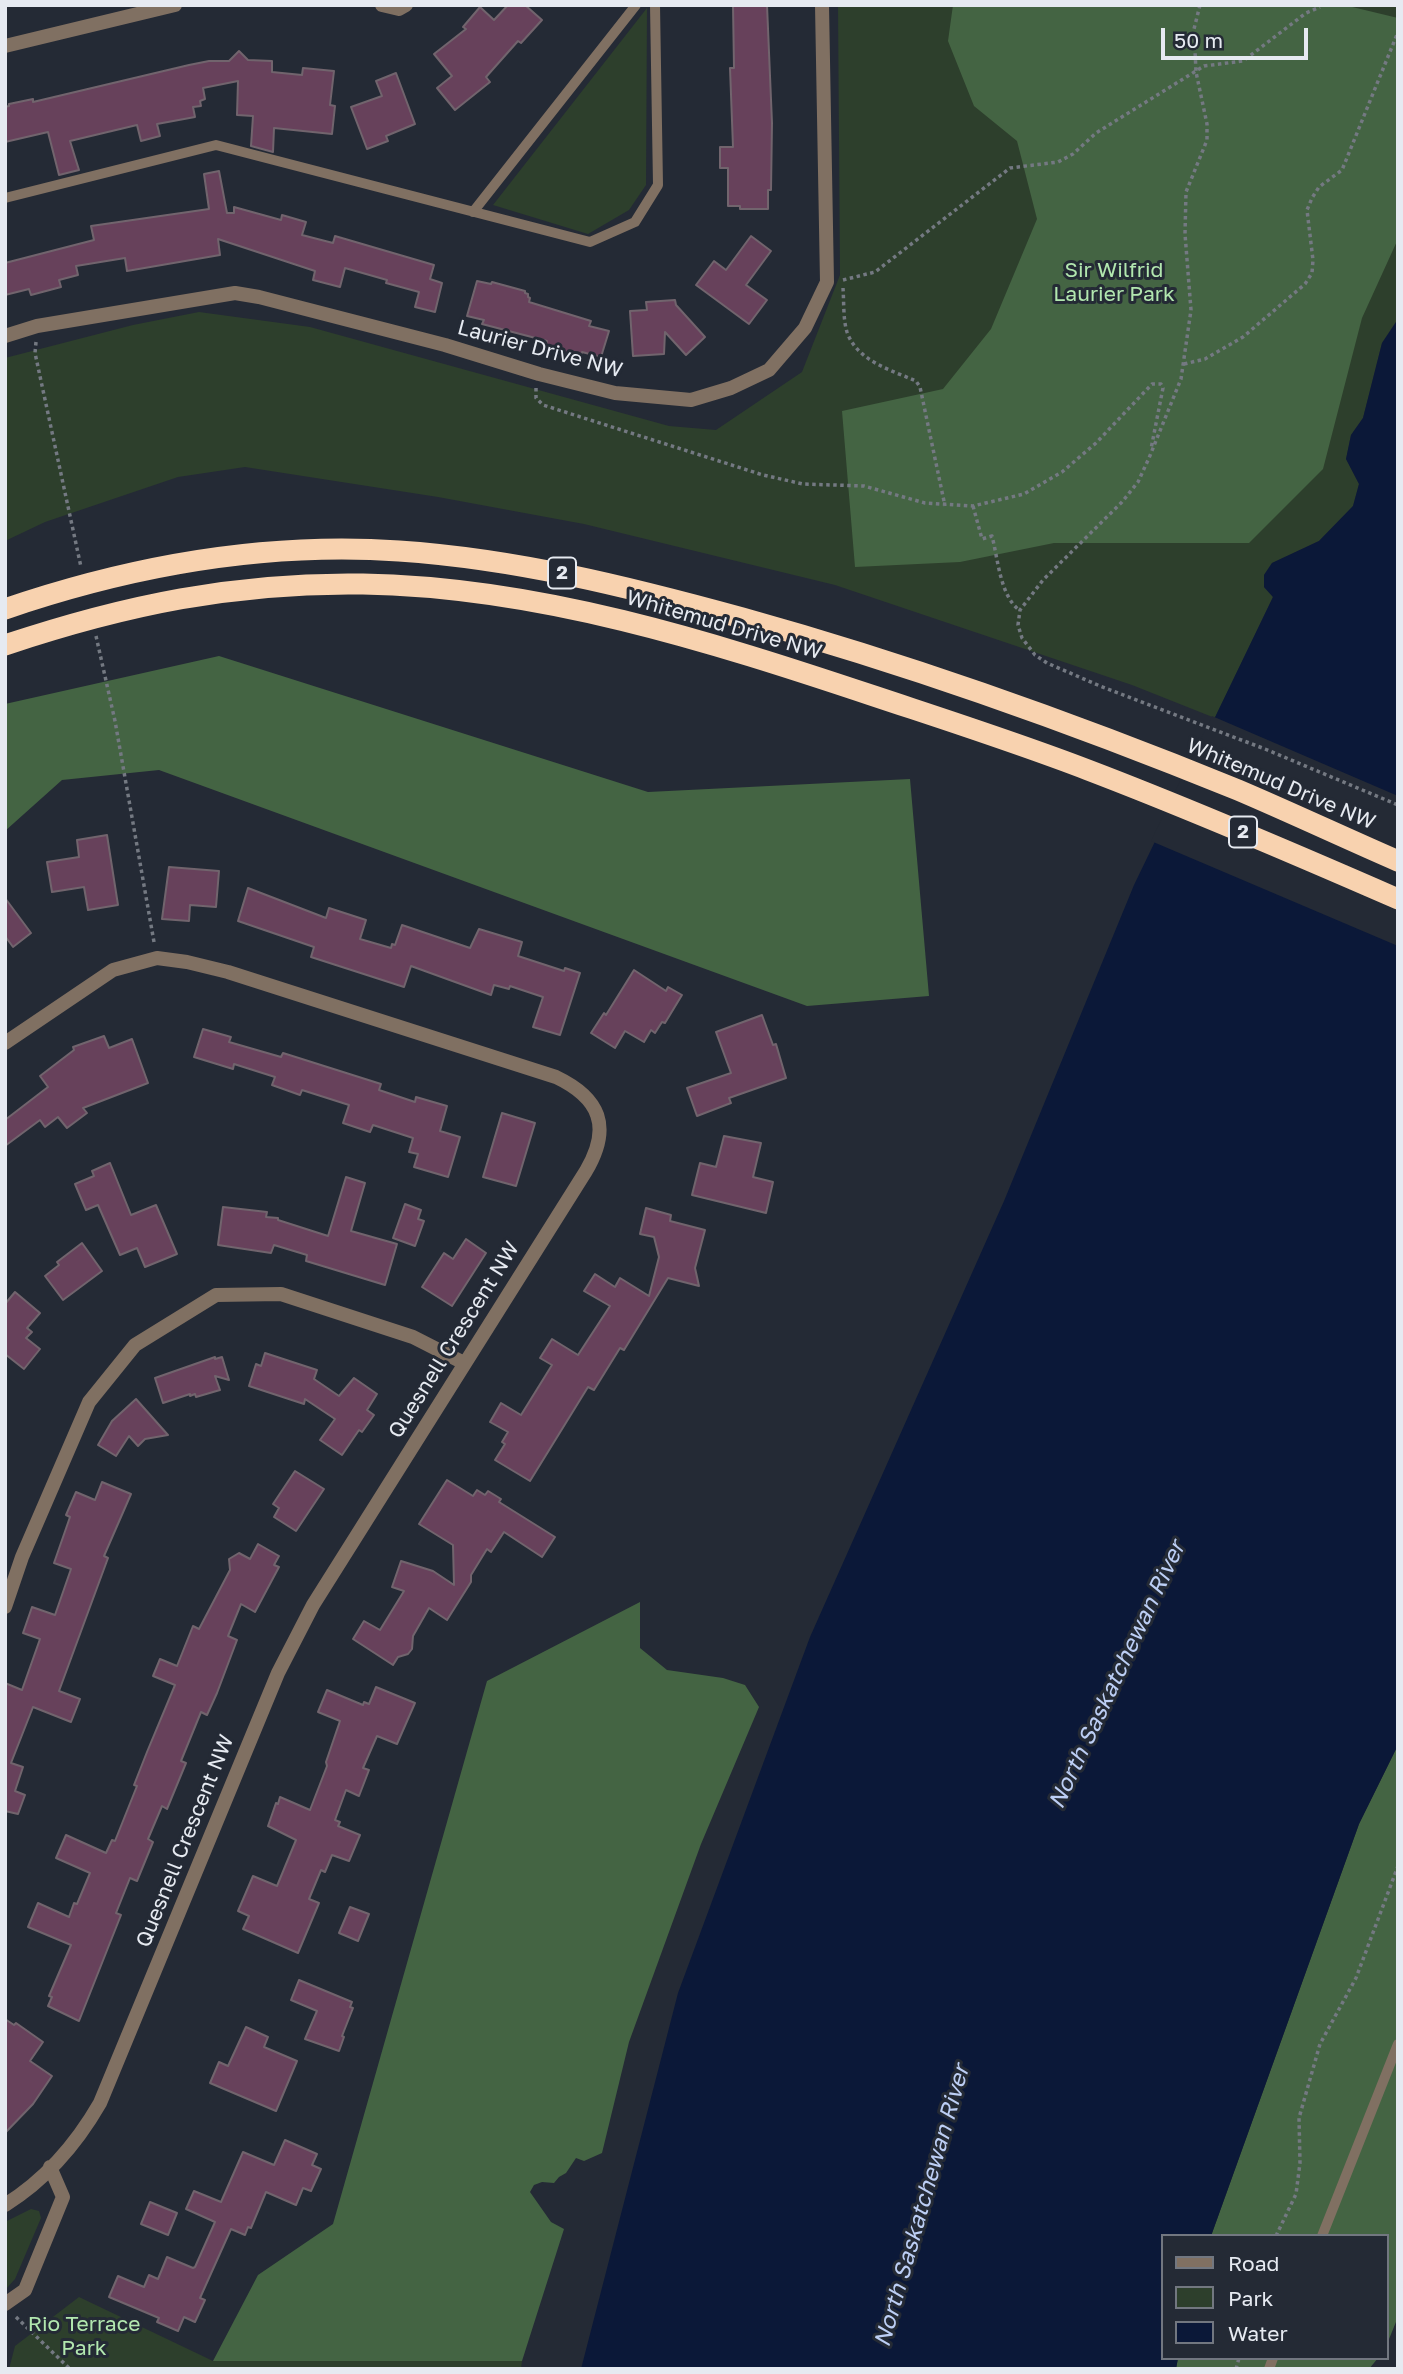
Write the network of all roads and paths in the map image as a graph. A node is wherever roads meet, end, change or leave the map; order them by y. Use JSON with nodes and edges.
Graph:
{"nodes":[{"id":1,"x":175,"y":5,"type":"edge"},
{"id":2,"x":382,"y":5,"type":"edge"},
{"id":3,"x":406,"y":5,"type":"edge"},
{"id":4,"x":636,"y":5,"type":"edge"},
{"id":5,"x":655,"y":5,"type":"edge"},
{"id":6,"x":822,"y":5,"type":"edge"},
{"id":7,"x":1200,"y":5,"type":"edge"},
{"id":8,"x":1311,"y":5,"type":"edge"},
{"id":9,"x":1322,"y":6,"type":"edge"},
{"id":10,"x":109,"y":12,"type":"edge"},
{"id":11,"x":1398,"y":32,"type":"edge"},
{"id":12,"x":5,"y":46,"type":"edge"},
{"id":13,"x":1196,"y":72,"type":"junction"},
{"id":14,"x":5,"y":198,"type":"edge"},
{"id":15,"x":472,"y":212,"type":"junction"},
{"id":16,"x":834,"y":282,"type":"junction"},
{"id":17,"x":37,"y":326,"type":"junction"},
{"id":18,"x":5,"y":335,"type":"edge"},
{"id":19,"x":1184,"y":364,"type":"junction"},
{"id":20,"x":539,"y":374,"type":"junction"},
{"id":21,"x":55,"y":448,"type":"dead end"},
{"id":22,"x":1149,"y":458,"type":"junction"},
{"id":23,"x":945,"y":506,"type":"junction"},
{"id":24,"x":973,"y":506,"type":"junction"},
{"id":25,"x":5,"y":609,"type":"edge"},
{"id":26,"x":1020,"y":610,"type":"junction"},
{"id":27,"x":5,"y":645,"type":"edge"},
{"id":28,"x":115,"y":721,"type":"dead end"},
{"id":29,"x":1398,"y":805,"type":"edge"},
{"id":30,"x":1398,"y":861,"type":"edge"},
{"id":31,"x":1398,"y":900,"type":"edge"},
{"id":32,"x":157,"y":958,"type":"junction"},
{"id":33,"x":5,"y":1043,"type":"edge"},
{"id":34,"x":464,"y":1363,"type":"junction"},
{"id":35,"x":5,"y":1607,"type":"edge"},
{"id":36,"x":1398,"y":1866,"type":"edge"},
{"id":37,"x":1398,"y":2044,"type":"edge"},
{"id":38,"x":50,"y":2167,"type":"junction"},
{"id":39,"x":5,"y":2205,"type":"edge"},
{"id":40,"x":1277,"y":2234,"type":"edge"},
{"id":41,"x":1323,"y":2234,"type":"edge"},
{"id":42,"x":10,"y":2310,"type":"edge"},
{"id":43,"x":70,"y":2369,"type":"edge"}],
"edges":[{"from":1,"to":10,"type":"street"},
{"from":2,"to":3,"type":"street"},
{"from":4,"to":15,"type":"lane"},
{"from":5,"to":15,"type":"lane"},
{"from":6,"to":16,"type":"street","name":"Laurier Drive NW"},
{"from":7,"to":13,"type":"path"},
{"from":8,"to":9,"type":"path"},
{"from":9,"to":13,"type":"path"},
{"from":10,"to":12,"type":"street"},
{"from":11,"to":19,"type":"path"},
{"from":13,"to":16,"type":"path"},
{"from":13,"to":19,"type":"path"},
{"from":14,"to":15,"type":"lane"},
{"from":16,"to":20,"type":"street","name":"Laurier Drive NW"},
{"from":16,"to":23,"type":"path"},
{"from":17,"to":18,"type":"street","name":"Laurier Drive NW"},
{"from":17,"to":20,"type":"street","name":"Laurier Drive NW"},
{"from":17,"to":21,"type":"path"},
{"from":19,"to":22,"type":"path"},
{"from":20,"to":23,"type":"path"},
{"from":22,"to":24,"type":"path"},
{"from":22,"to":26,"type":"path"},
{"from":23,"to":24,"type":"path"},
{"from":24,"to":26,"type":"path"},
{"from":25,"to":30,"type":"highway","name":"Whitemud Drive NW","number":"2"},
{"from":26,"to":29,"type":"path"},
{"from":27,"to":31,"type":"highway","name":"Whitemud Drive NW","number":"2"},
{"from":28,"to":32,"type":"path"},
{"from":32,"to":33,"type":"street","name":"Quesnell Crescent NW"},
{"from":32,"to":34,"type":"street","name":"Quesnell Crescent NW"},
{"from":34,"to":35,"type":"street"},
{"from":34,"to":38,"type":"street","name":"Quesnell Crescent NW"},
{"from":36,"to":40,"type":"path"},
{"from":37,"to":41,"type":"lane"},
{"from":38,"to":39,"type":"street","name":"Quesnell Crescent NW"},
{"from":38,"to":42,"type":"street"},
{"from":42,"to":43,"type":"path"}]}
